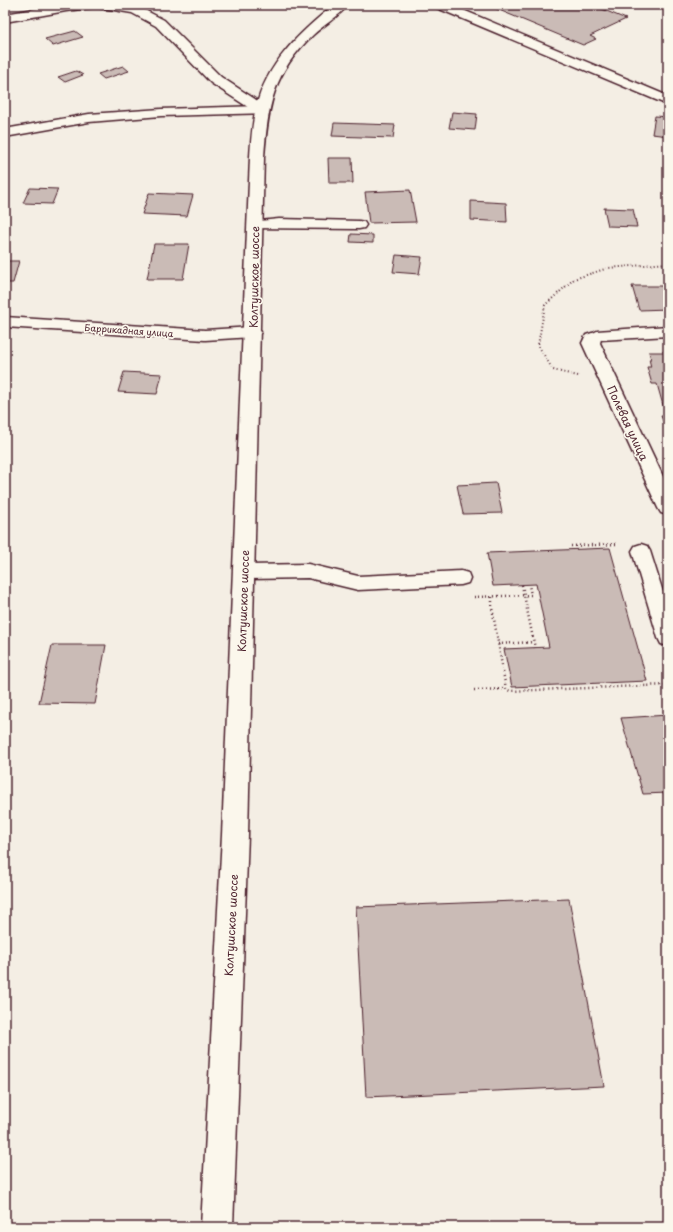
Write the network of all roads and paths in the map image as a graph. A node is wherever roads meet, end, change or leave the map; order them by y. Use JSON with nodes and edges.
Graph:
{"nodes":[{"id":1,"x":92,"y":5,"type":"edge"},
{"id":2,"x":101,"y":5,"type":"edge"},
{"id":3,"x":342,"y":5,"type":"edge"},
{"id":4,"x":441,"y":5,"type":"edge"},
{"id":5,"x":5,"y":18,"type":"edge"},
{"id":6,"x":668,"y":101,"type":"edge"},
{"id":7,"x":262,"y":110,"type":"junction"},
{"id":8,"x":5,"y":133,"type":"edge"},
{"id":9,"x":255,"y":225,"type":"junction"},
{"id":10,"x":359,"y":225,"type":"dead end"},
{"id":11,"x":668,"y":263,"type":"edge"},
{"id":12,"x":5,"y":322,"type":"edge"},
{"id":13,"x":668,"y":331,"type":"edge"},
{"id":14,"x":252,"y":332,"type":"junction"},
{"id":15,"x":592,"y":339,"type":"joint"},
{"id":16,"x":604,"y":372,"type":"junction"},
{"id":17,"x":668,"y":508,"type":"edge"},
{"id":18,"x":571,"y":546,"type":"dead end"},
{"id":19,"x":641,"y":551,"type":"joint"},
{"id":20,"x":244,"y":572,"type":"junction"},
{"id":21,"x":461,"y":578,"type":"dead end"},
{"id":22,"x":522,"y":585,"type":"dead end"},
{"id":23,"x":529,"y":585,"type":"dead end"},
{"id":24,"x":524,"y":595,"type":"junction"},
{"id":25,"x":474,"y":597,"type":"dead end"},
{"id":26,"x":492,"y":597,"type":"junction"},
{"id":27,"x":668,"y":638,"type":"edge"},
{"id":28,"x":534,"y":642,"type":"junction"},
{"id":29,"x":498,"y":644,"type":"junction"},
{"id":30,"x":535,"y":648,"type":"dead end"},
{"id":31,"x":668,"y":661,"type":"edge"},
{"id":32,"x":668,"y":678,"type":"edge"},
{"id":33,"x":668,"y":685,"type":"edge"},
{"id":34,"x":506,"y":689,"type":"junction"},
{"id":35,"x":474,"y":690,"type":"dead end"},
{"id":36,"x":217,"y":1227,"type":"edge"}],
"edges":[{"from":1,"to":5,"type":"main road"},
{"from":2,"to":7,"type":"main road"},
{"from":3,"to":7,"type":"main road","name":"Колтушское шоссе"},
{"from":4,"to":6,"type":"main road"},
{"from":7,"to":8,"type":"lane"},
{"from":7,"to":9,"type":"main road","name":"Колтушское шоссе"},
{"from":9,"to":10,"type":"lane"},
{"from":9,"to":14,"type":"main road","name":"Колтушское шоссе"},
{"from":11,"to":16,"type":"path"},
{"from":12,"to":14,"type":"main road","name":"Баррикадная улица"},
{"from":13,"to":15,"type":"lane"},
{"from":14,"to":20,"type":"main road","name":"Колтушское шоссе"},
{"from":15,"to":16,"type":"main road","name":"Полевая улица"},
{"from":16,"to":17,"type":"main road","name":"Полевая улица"},
{"from":18,"to":19,"type":"path"},
{"from":19,"to":27,"type":"lane"},
{"from":20,"to":21,"type":"lane"},
{"from":20,"to":36,"type":"main road","name":"Колтушское шоссе"},
{"from":22,"to":24,"type":"path"},
{"from":23,"to":24,"type":"path"},
{"from":24,"to":26,"type":"path"},
{"from":24,"to":28,"type":"path"},
{"from":25,"to":26,"type":"path"},
{"from":26,"to":29,"type":"path"},
{"from":28,"to":29,"type":"path"},
{"from":28,"to":30,"type":"path"},
{"from":29,"to":34,"type":"path"},
{"from":31,"to":32,"type":"path"},
{"from":33,"to":34,"type":"path"},
{"from":34,"to":35,"type":"path"}]}
